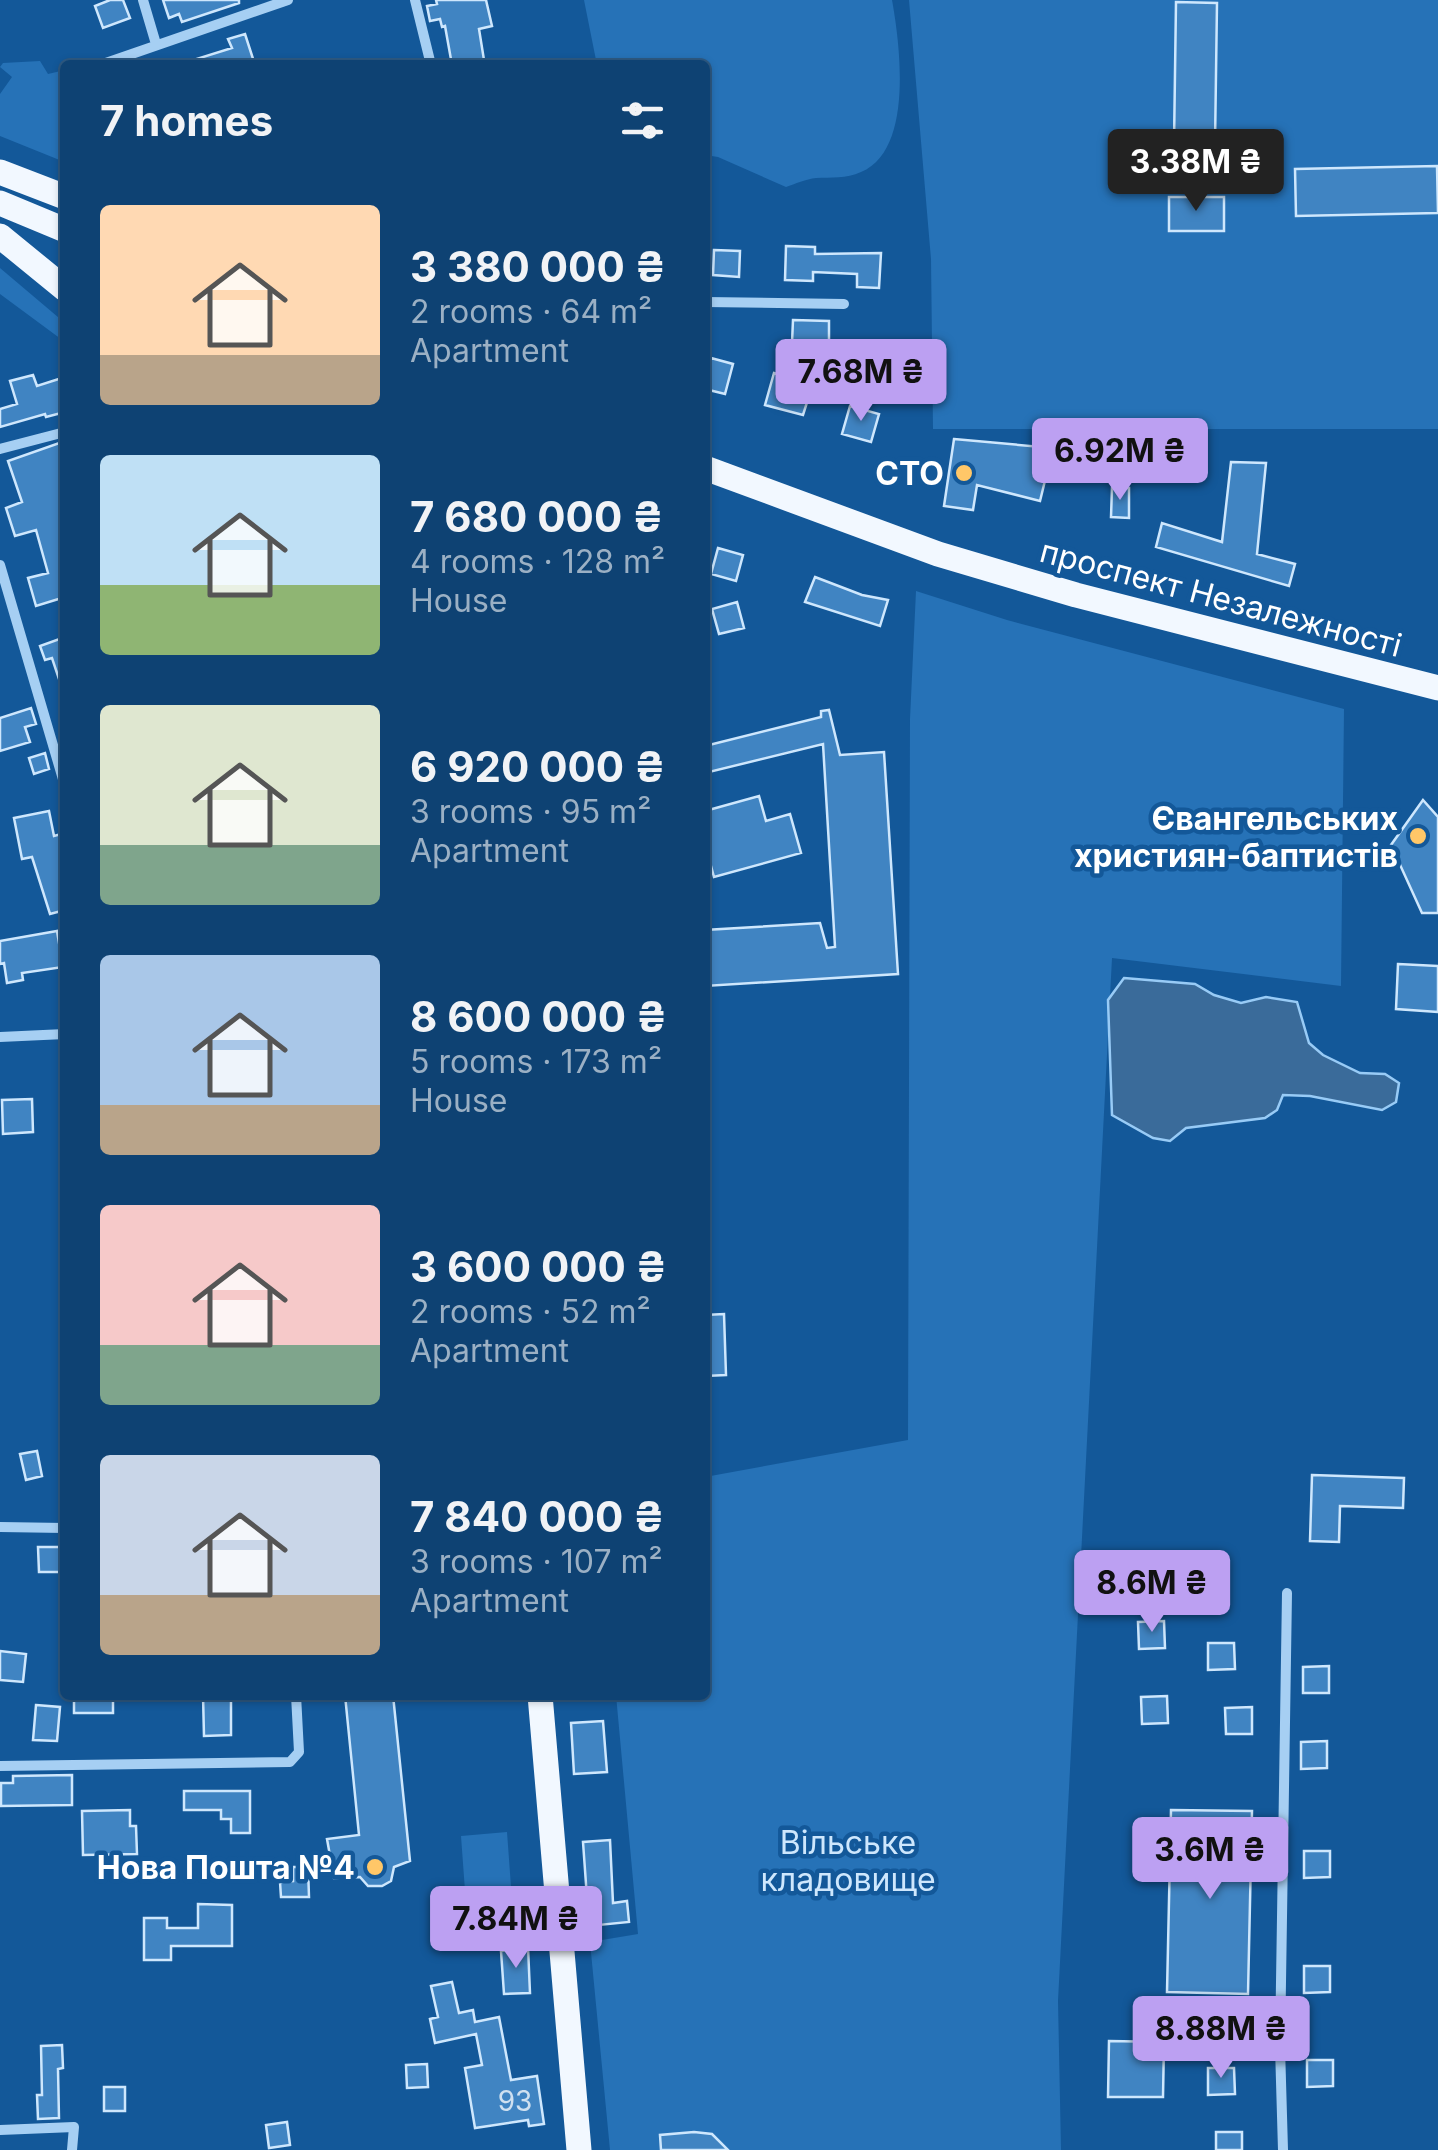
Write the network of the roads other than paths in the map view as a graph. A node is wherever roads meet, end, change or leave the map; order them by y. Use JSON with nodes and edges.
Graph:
{"nodes":[{"id":1,"x":142,"y":0,"type":"edge"},
{"id":2,"x":288,"y":0,"type":"edge"},
{"id":3,"x":415,"y":0,"type":"edge"},
{"id":4,"x":156,"y":44,"type":"junction"},
{"id":5,"x":113,"y":60,"type":"edge"},
{"id":6,"x":430,"y":60,"type":"edge"},
{"id":7,"x":0,"y":172,"type":"edge"},
{"id":8,"x":60,"y":195,"type":"edge"},
{"id":9,"x":0,"y":203,"type":"edge"},
{"id":10,"x":0,"y":216,"type":"edge"},
{"id":11,"x":60,"y":228,"type":"edge"},
{"id":12,"x":0,"y":236,"type":"edge"},
{"id":13,"x":60,"y":264,"type":"edge"},
{"id":14,"x":60,"y":286,"type":"edge"},
{"id":15,"x":710,"y":302,"type":"edge"},
{"id":16,"x":844,"y":304,"type":"dead end"},
{"id":17,"x":60,"y":433,"type":"edge"},
{"id":18,"x":0,"y":449,"type":"edge"},
{"id":19,"x":710,"y":470,"type":"edge"},
{"id":20,"x":0,"y":565,"type":"edge"},
{"id":21,"x":1438,"y":688,"type":"edge"},
{"id":22,"x":60,"y":769,"type":"edge"},
{"id":23,"x":60,"y":1034,"type":"edge"},
{"id":24,"x":0,"y":1037,"type":"edge"},
{"id":25,"x":0,"y":1526,"type":"edge"},
{"id":26,"x":60,"y":1528,"type":"edge"},
{"id":27,"x":1287,"y":1593,"type":"dead end"},
{"id":28,"x":296,"y":1700,"type":"edge"},
{"id":29,"x":528,"y":1700,"type":"edge"},
{"id":30,"x":540,"y":1700,"type":"edge"},
{"id":31,"x":0,"y":1766,"type":"edge"},
{"id":32,"x":0,"y":2130,"type":"edge"},
{"id":33,"x":72,"y":2150,"type":"edge"},
{"id":34,"x":567,"y":2150,"type":"edge"},
{"id":35,"x":579,"y":2150,"type":"edge"},
{"id":36,"x":1284,"y":2150,"type":"edge"}],
"edges":[{"from":1,"to":4,"type":"street"},
{"from":2,"to":4,"type":"street"},
{"from":3,"to":6,"type":"street"},
{"from":4,"to":5,"type":"street"},
{"from":7,"to":8,"type":"main road"},
{"from":9,"to":11,"type":"main road"},
{"from":10,"to":13,"type":"main road"},
{"from":12,"to":14,"type":"main road"},
{"from":15,"to":16,"type":"street"},
{"from":17,"to":18,"type":"street"},
{"from":19,"to":21,"type":"main road","name":"проспект Незалежності"},
{"from":20,"to":22,"type":"street"},
{"from":23,"to":24,"type":"street"},
{"from":25,"to":26,"type":"street"},
{"from":27,"to":36,"type":"street"},
{"from":28,"to":31,"type":"street"},
{"from":29,"to":34,"type":"main road"},
{"from":30,"to":35,"type":"main road"},
{"from":32,"to":33,"type":"street"}]}
